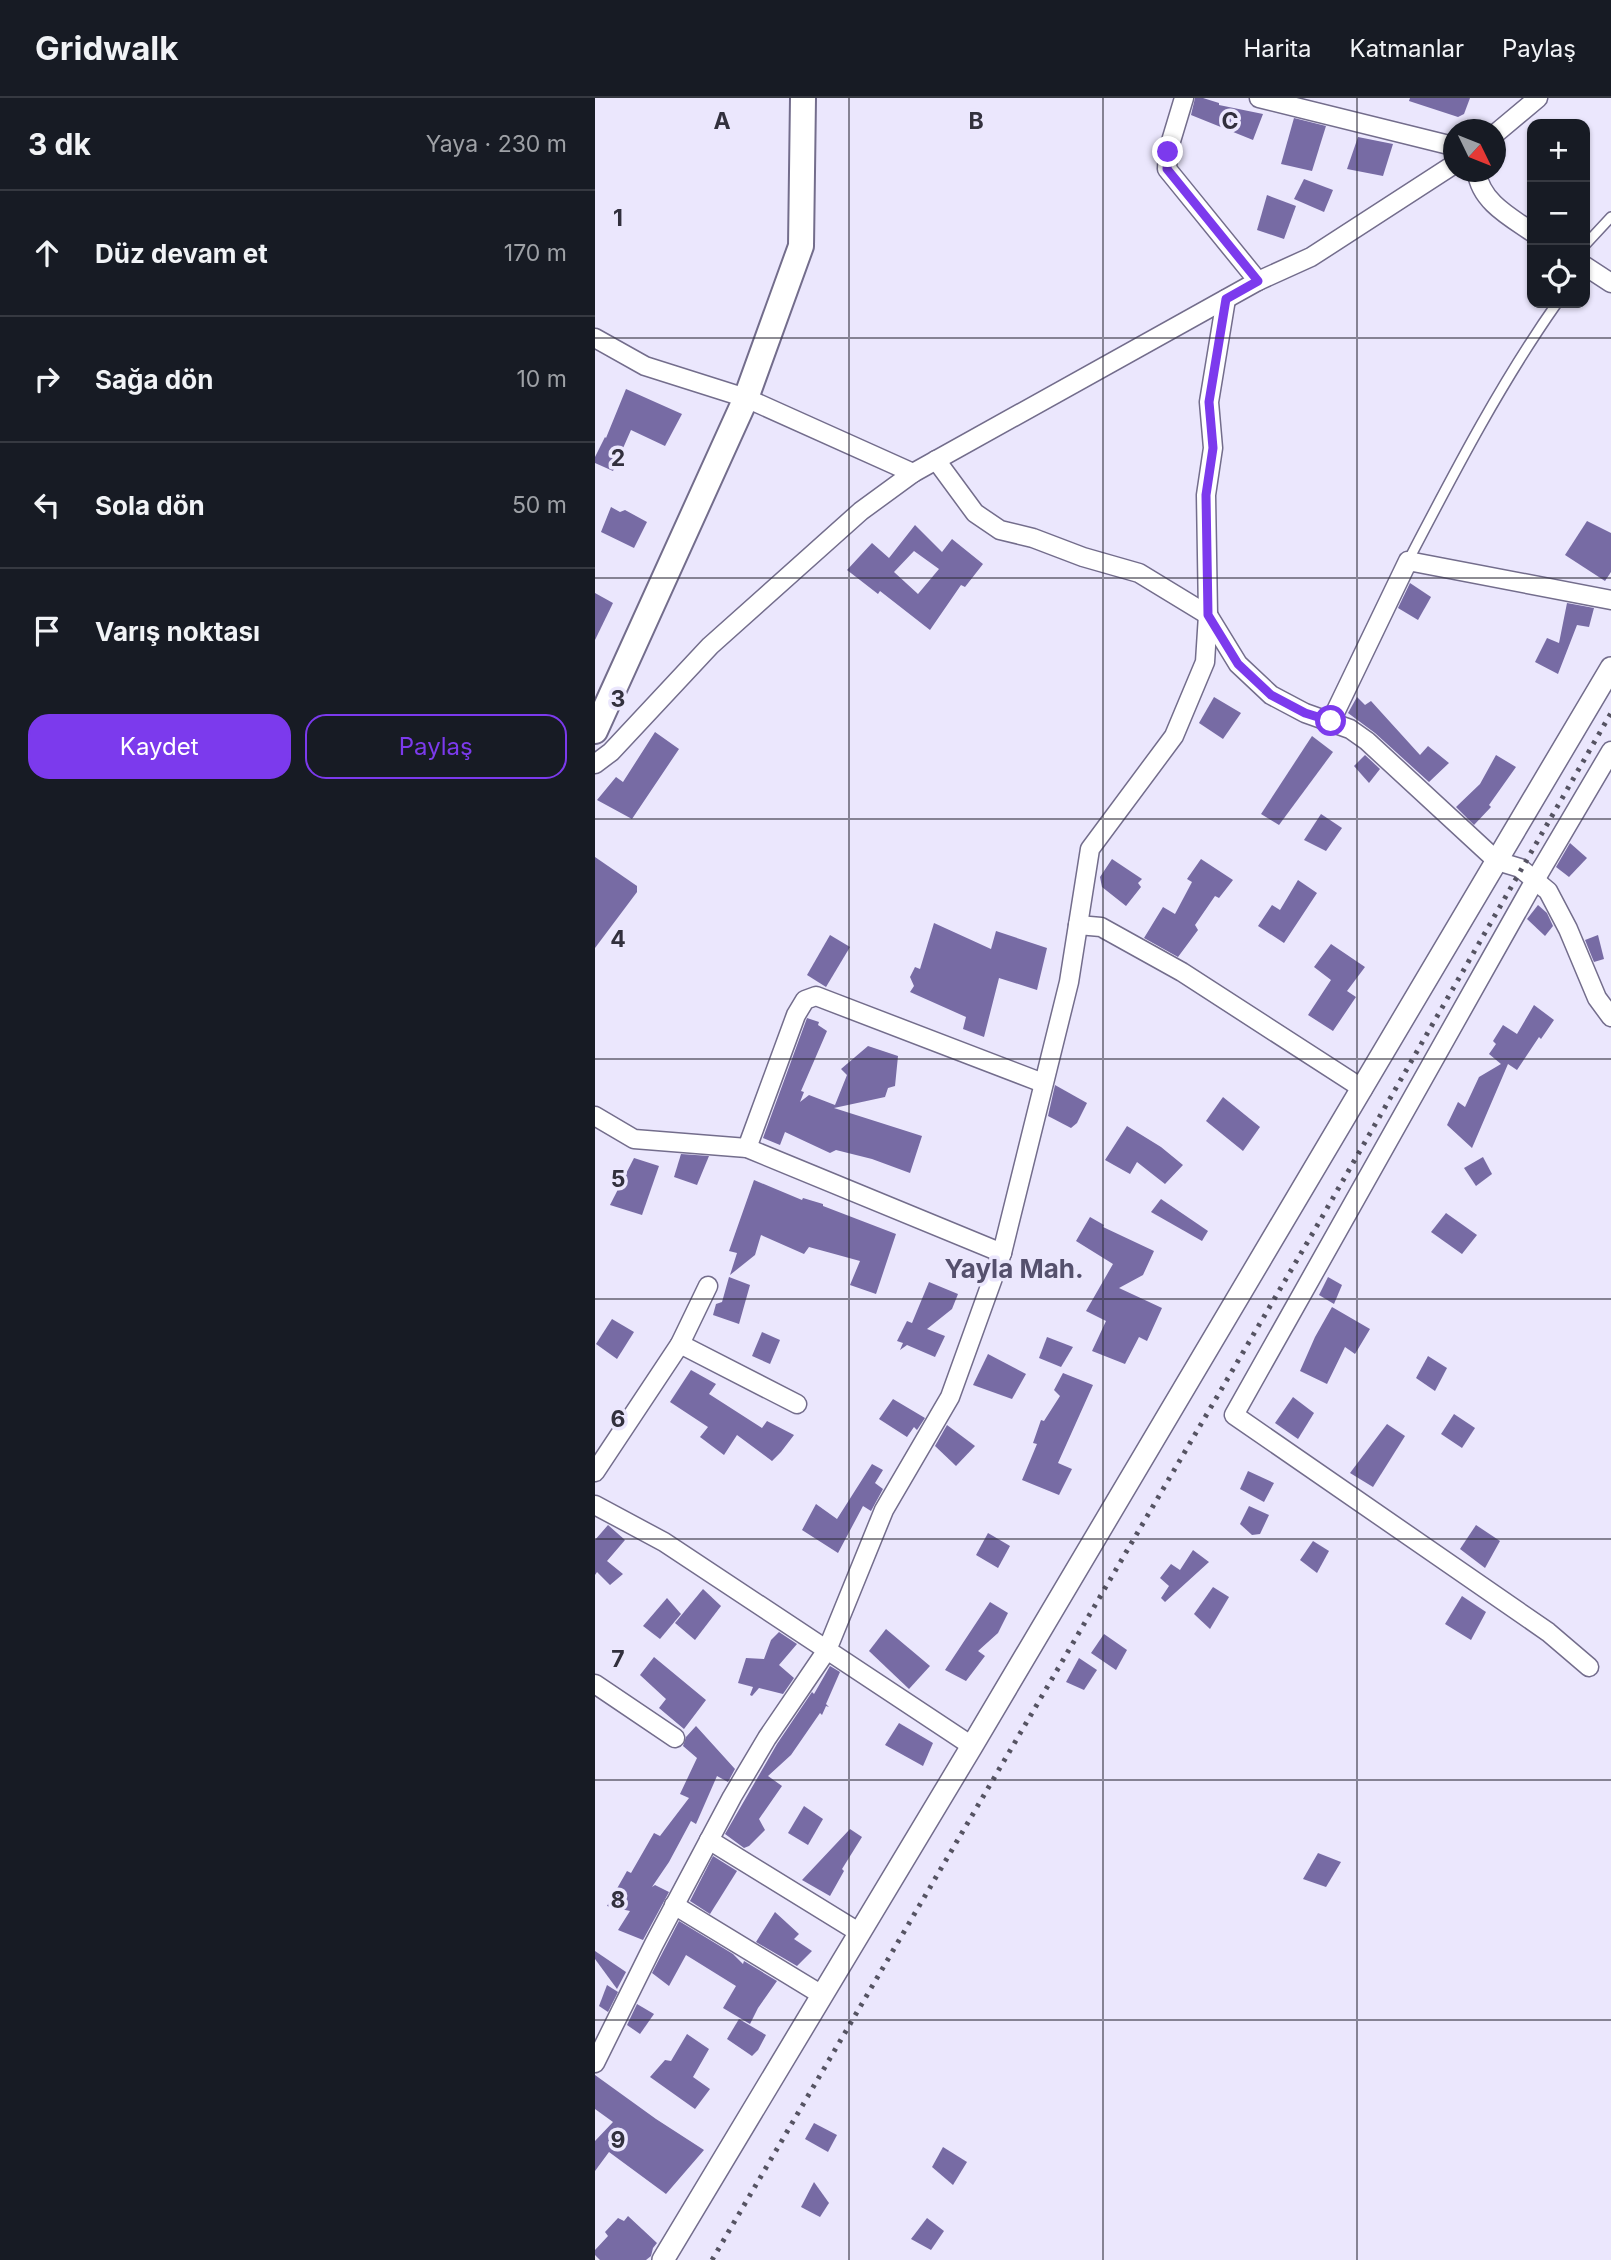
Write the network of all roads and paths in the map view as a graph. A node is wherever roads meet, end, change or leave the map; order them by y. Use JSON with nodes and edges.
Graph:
{"nodes":[{"id":1,"x":803,"y":98,"type":"edge"},
{"id":2,"x":1184,"y":98,"type":"edge"},
{"id":3,"x":1259,"y":98,"type":"edge"},
{"id":4,"x":1538,"y":98,"type":"edge"},
{"id":5,"x":1506,"y":125,"type":"edge"},
{"id":6,"x":1443,"y":143,"type":"edge"},
{"id":7,"x":1443,"y":172,"type":"edge"},
{"id":8,"x":1478,"y":182,"type":"edge"},
{"id":9,"x":1611,"y":217,"type":"edge"},
{"id":10,"x":1527,"y":229,"type":"edge"},
{"id":11,"x":1586,"y":245,"type":"edge"},
{"id":12,"x":1590,"y":269,"type":"edge"},
{"id":13,"x":1258,"y":281,"type":"junction"},
{"id":14,"x":1611,"y":283,"type":"edge"},
{"id":15,"x":1226,"y":299,"type":"junction"},
{"id":16,"x":1554,"y":308,"type":"edge"},
{"id":17,"x":595,"y":338,"type":"edge"},
{"id":18,"x":747,"y":398,"type":"junction"},
{"id":19,"x":936,"y":460,"type":"junction"},
{"id":20,"x":913,"y":473,"type":"junction"},
{"id":21,"x":1408,"y":561,"type":"junction"},
{"id":22,"x":1611,"y":600,"type":"edge"},
{"id":23,"x":1208,"y":615,"type":"junction"},
{"id":24,"x":1611,"y":668,"type":"edge"},
{"id":25,"x":603,"y":695,"type":"edge"},
{"id":26,"x":1331,"y":721,"type":"junction"},
{"id":27,"x":595,"y":731,"type":"edge"},
{"id":28,"x":1611,"y":751,"type":"edge"},
{"id":29,"x":595,"y":764,"type":"edge"},
{"id":30,"x":1497,"y":861,"type":"junction"},
{"id":31,"x":1535,"y":880,"type":"junction"},
{"id":32,"x":1078,"y":925,"type":"junction"},
{"id":33,"x":1611,"y":1016,"type":"edge"},
{"id":34,"x":1043,"y":1083,"type":"junction"},
{"id":35,"x":1363,"y":1089,"type":"junction"},
{"id":36,"x":595,"y":1115,"type":"edge"},
{"id":37,"x":747,"y":1148,"type":"junction"},
{"id":38,"x":1002,"y":1253,"type":"junction"},
{"id":39,"x":708,"y":1286,"type":"dead end"},
{"id":40,"x":680,"y":1344,"type":"junction"},
{"id":41,"x":797,"y":1404,"type":"dead end"},
{"id":42,"x":595,"y":1472,"type":"edge"},
{"id":43,"x":595,"y":1505,"type":"edge"},
{"id":44,"x":827,"y":1650,"type":"junction"},
{"id":45,"x":1589,"y":1667,"type":"dead end"},
{"id":46,"x":595,"y":1684,"type":"edge"},
{"id":47,"x":675,"y":1738,"type":"dead end"},
{"id":48,"x":972,"y":1746,"type":"junction"},
{"id":49,"x":709,"y":1840,"type":"junction"},
{"id":50,"x":674,"y":1905,"type":"junction"},
{"id":51,"x":860,"y":1933,"type":"junction"},
{"id":52,"x":822,"y":1995,"type":"junction"},
{"id":53,"x":595,"y":2063,"type":"edge"},
{"id":54,"x":663,"y":2260,"type":"edge"}],
"edges":[{"from":1,"to":18,"type":"main road"},
{"from":2,"to":13,"type":"street"},
{"from":3,"to":6,"type":"street"},
{"from":4,"to":5,"type":"street"},
{"from":7,"to":13,"type":"street"},
{"from":8,"to":10,"type":"street"},
{"from":9,"to":11,"type":"lane"},
{"from":12,"to":14,"type":"street"},
{"from":13,"to":15,"type":"street"},
{"from":15,"to":19,"type":"street"},
{"from":15,"to":23,"type":"street"},
{"from":16,"to":21,"type":"lane"},
{"from":17,"to":18,"type":"street"},
{"from":18,"to":20,"type":"street"},
{"from":18,"to":25,"type":"main road"},
{"from":19,"to":20,"type":"street"},
{"from":19,"to":23,"type":"street"},
{"from":20,"to":29,"type":"street"},
{"from":21,"to":22,"type":"street"},
{"from":21,"to":26,"type":"street"},
{"from":23,"to":26,"type":"street"},
{"from":23,"to":32,"type":"street"},
{"from":24,"to":30,"type":"street"},
{"from":25,"to":27,"type":"main road"},
{"from":26,"to":30,"type":"street"},
{"from":28,"to":31,"type":"street"},
{"from":30,"to":31,"type":"street"},
{"from":30,"to":35,"type":"street"},
{"from":31,"to":33,"type":"street"},
{"from":31,"to":45,"type":"street"},
{"from":32,"to":34,"type":"street"},
{"from":32,"to":35,"type":"street"},
{"from":34,"to":37,"type":"street"},
{"from":34,"to":38,"type":"street"},
{"from":35,"to":48,"type":"street"},
{"from":36,"to":37,"type":"street"},
{"from":37,"to":38,"type":"street"},
{"from":38,"to":44,"type":"street"},
{"from":39,"to":40,"type":"street"},
{"from":40,"to":41,"type":"street"},
{"from":40,"to":42,"type":"street"},
{"from":43,"to":44,"type":"street"},
{"from":44,"to":48,"type":"street"},
{"from":44,"to":49,"type":"street"},
{"from":46,"to":47,"type":"street"},
{"from":48,"to":51,"type":"street"},
{"from":49,"to":50,"type":"street"},
{"from":49,"to":51,"type":"street"},
{"from":50,"to":52,"type":"street"},
{"from":50,"to":53,"type":"street"},
{"from":51,"to":52,"type":"street"},
{"from":52,"to":54,"type":"street"}]}
